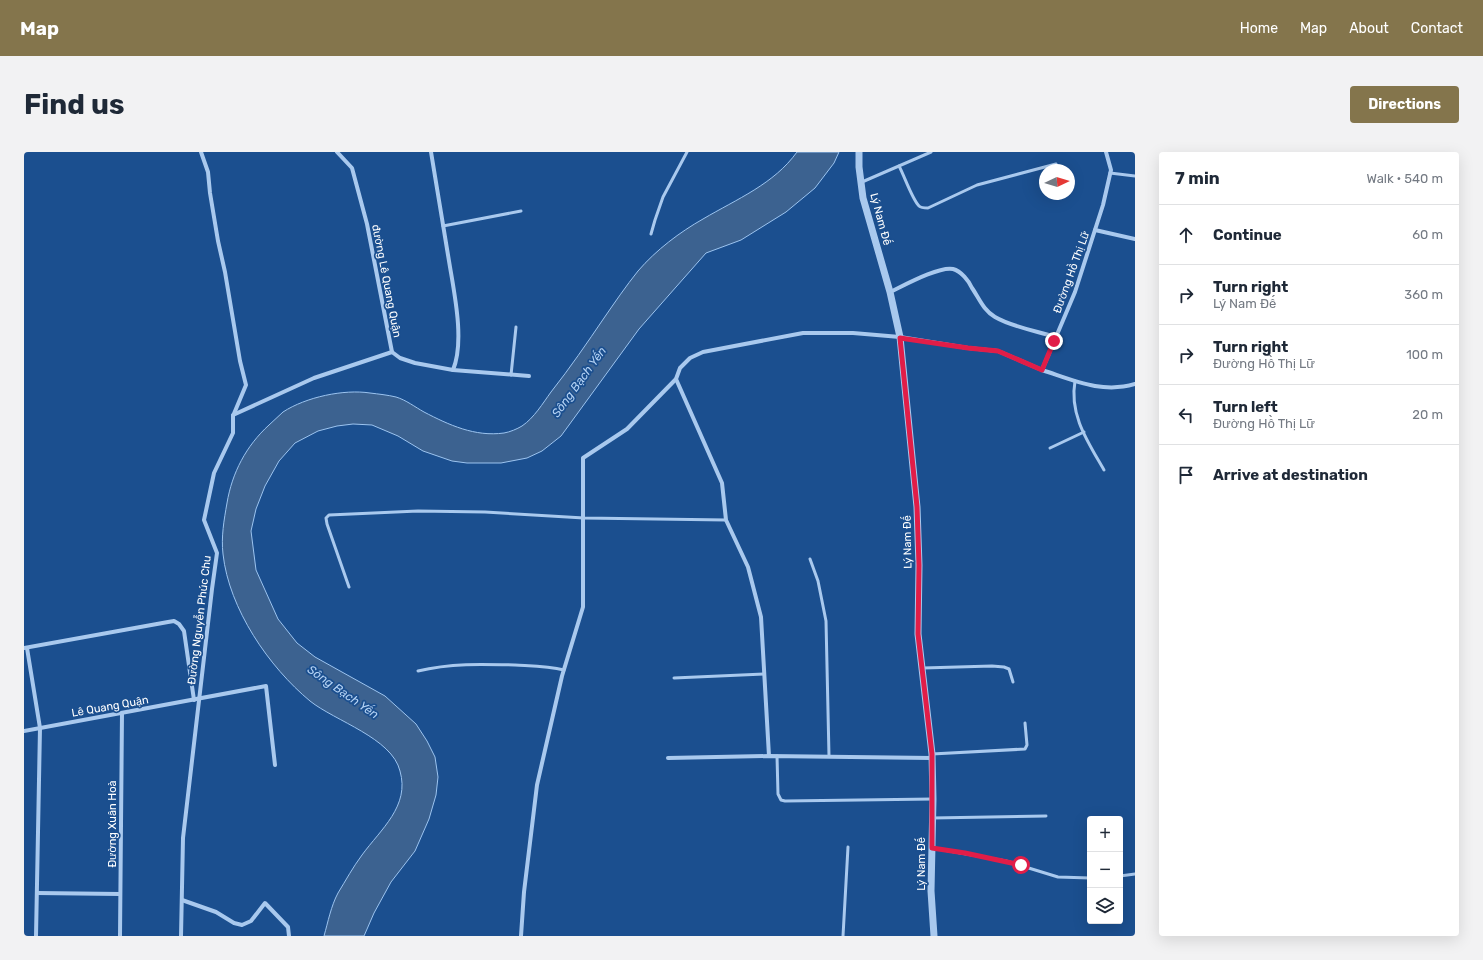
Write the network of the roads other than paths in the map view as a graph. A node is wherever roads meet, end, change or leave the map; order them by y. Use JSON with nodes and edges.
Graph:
{"nodes":[{"id":1,"x":201,"y":152,"type":"edge"},
{"id":2,"x":337,"y":152,"type":"edge"},
{"id":3,"x":431,"y":152,"type":"edge"},
{"id":4,"x":686,"y":152,"type":"edge"},
{"id":5,"x":859,"y":152,"type":"edge"},
{"id":6,"x":931,"y":152,"type":"edge"},
{"id":7,"x":1106,"y":152,"type":"edge"},
{"id":8,"x":899,"y":166,"type":"junction"},
{"id":9,"x":1039,"y":169,"type":"edge"},
{"id":10,"x":1110,"y":173,"type":"junction"},
{"id":11,"x":1135,"y":176,"type":"edge"},
{"id":12,"x":860,"y":182,"type":"junction"},
{"id":13,"x":521,"y":211,"type":"dead end"},
{"id":14,"x":443,"y":226,"type":"junction"},
{"id":15,"x":1095,"y":230,"type":"junction"},
{"id":16,"x":651,"y":234,"type":"dead end"},
{"id":17,"x":1135,"y":239,"type":"edge"},
{"id":18,"x":890,"y":292,"type":"junction"},
{"id":19,"x":516,"y":327,"type":"dead end"},
{"id":20,"x":900,"y":338,"type":"junction"},
{"id":21,"x":1056,"y":338,"type":"junction"},
{"id":22,"x":392,"y":352,"type":"junction"},
{"id":23,"x":453,"y":370,"type":"junction"},
{"id":24,"x":1042,"y":370,"type":"junction"},
{"id":25,"x":511,"y":375,"type":"junction"},
{"id":26,"x":529,"y":376,"type":"dead end"},
{"id":27,"x":676,"y":379,"type":"junction"},
{"id":28,"x":1075,"y":381,"type":"junction"},
{"id":29,"x":1135,"y":384,"type":"edge"},
{"id":30,"x":233,"y":416,"type":"junction"},
{"id":31,"x":1084,"y":432,"type":"junction"},
{"id":32,"x":1050,"y":448,"type":"dead end"},
{"id":33,"x":1104,"y":470,"type":"dead end"},
{"id":34,"x":584,"y":518,"type":"junction"},
{"id":35,"x":726,"y":520,"type":"junction"},
{"id":36,"x":810,"y":559,"type":"dead end"},
{"id":37,"x":349,"y":587,"type":"dead end"},
{"id":38,"x":26,"y":648,"type":"edge"},
{"id":39,"x":921,"y":668,"type":"junction"},
{"id":40,"x":418,"y":670,"type":"dead end"},
{"id":41,"x":564,"y":670,"type":"junction"},
{"id":42,"x":764,"y":674,"type":"junction"},
{"id":43,"x":674,"y":678,"type":"dead end"},
{"id":44,"x":1013,"y":682,"type":"dead end"},
{"id":45,"x":196,"y":700,"type":"junction"},
{"id":46,"x":122,"y":713,"type":"junction"},
{"id":47,"x":1025,"y":723,"type":"dead end"},
{"id":48,"x":40,"y":728,"type":"junction"},
{"id":49,"x":24,"y":731,"type":"edge"},
{"id":50,"x":769,"y":756,"type":"junction"},
{"id":51,"x":777,"y":756,"type":"junction"},
{"id":52,"x":829,"y":756,"type":"junction"},
{"id":53,"x":932,"y":756,"type":"junction"},
{"id":54,"x":668,"y":758,"type":"dead end"},
{"id":55,"x":275,"y":765,"type":"dead end"},
{"id":56,"x":933,"y":799,"type":"junction"},
{"id":57,"x":1046,"y":816,"type":"dead end"},
{"id":58,"x":932,"y":818,"type":"junction"},
{"id":59,"x":848,"y":847,"type":"dead end"},
{"id":60,"x":932,"y":848,"type":"junction"},
{"id":61,"x":1135,"y":874,"type":"edge"},
{"id":62,"x":1123,"y":876,"type":"edge"},
{"id":63,"x":1087,"y":878,"type":"edge"},
{"id":64,"x":37,"y":893,"type":"junction"},
{"id":65,"x":120,"y":894,"type":"junction"},
{"id":66,"x":182,"y":900,"type":"junction"},
{"id":67,"x":36,"y":936,"type":"edge"},
{"id":68,"x":120,"y":936,"type":"edge"},
{"id":69,"x":181,"y":936,"type":"edge"},
{"id":70,"x":289,"y":936,"type":"edge"},
{"id":71,"x":521,"y":936,"type":"edge"},
{"id":72,"x":843,"y":936,"type":"edge"},
{"id":73,"x":934,"y":936,"type":"edge"}],
"edges":[{"from":1,"to":30,"type":"street","name":"Đường Nguyễn Phúc Chu"},
{"from":2,"to":22,"type":"street","name":"đường Lê Quang Quận"},
{"from":3,"to":14,"type":"street"},
{"from":4,"to":16,"type":"lane"},
{"from":5,"to":12,"type":"street","name":"Lý Nam Đế"},
{"from":6,"to":8,"type":"lane"},
{"from":7,"to":10,"type":"street","name":"Đường Hồ Thị Lữ"},
{"from":8,"to":9,"type":"lane"},
{"from":8,"to":12,"type":"lane"},
{"from":10,"to":11,"type":"lane"},
{"from":10,"to":15,"type":"street","name":"Đường Hồ Thị Lữ"},
{"from":12,"to":18,"type":"street","name":"Lý Nam Đế"},
{"from":13,"to":14,"type":"lane"},
{"from":14,"to":23,"type":"street"},
{"from":15,"to":17,"type":"street"},
{"from":15,"to":21,"type":"street","name":"Đường Hồ Thị Lữ"},
{"from":18,"to":20,"type":"street","name":"Lý Nam Đế"},
{"from":18,"to":21,"type":"street"},
{"from":19,"to":25,"type":"lane"},
{"from":20,"to":24,"type":"street"},
{"from":20,"to":27,"type":"street"},
{"from":20,"to":39,"type":"street","name":"Lý Nam Đế"},
{"from":21,"to":24,"type":"street","name":"Đường Hồ Thị Lữ"},
{"from":22,"to":23,"type":"street","name":"đường Lê Quang Quận"},
{"from":22,"to":30,"type":"street"},
{"from":23,"to":25,"type":"street","name":"đường Lê Quang Quận"},
{"from":24,"to":28,"type":"street"},
{"from":25,"to":26,"type":"street","name":"đường Lê Quang Quận"},
{"from":27,"to":34,"type":"street"},
{"from":27,"to":35,"type":"street"},
{"from":28,"to":29,"type":"street"},
{"from":28,"to":31,"type":"lane"},
{"from":30,"to":45,"type":"street","name":"Đường Nguyễn Phúc Chu"},
{"from":31,"to":32,"type":"lane"},
{"from":31,"to":33,"type":"lane"},
{"from":34,"to":35,"type":"lane"},
{"from":34,"to":37,"type":"lane"},
{"from":34,"to":41,"type":"street"},
{"from":35,"to":42,"type":"street"},
{"from":36,"to":52,"type":"lane"},
{"from":38,"to":45,"type":"street"},
{"from":38,"to":48,"type":"street"},
{"from":39,"to":44,"type":"lane"},
{"from":39,"to":53,"type":"street","name":"Lý Nam Đế"},
{"from":40,"to":41,"type":"lane"},
{"from":41,"to":71,"type":"street"},
{"from":42,"to":43,"type":"lane"},
{"from":42,"to":50,"type":"street"},
{"from":45,"to":46,"type":"street","name":"Lê Quang Quận"},
{"from":45,"to":55,"type":"street","name":"Lê Quang Quận"},
{"from":45,"to":66,"type":"street","name":"Đường Nguyễn Phúc Chu"},
{"from":46,"to":48,"type":"street","name":"Lê Quang Quận"},
{"from":46,"to":65,"type":"street","name":"Đường Xuân Hoà"},
{"from":47,"to":53,"type":"lane"},
{"from":48,"to":49,"type":"street","name":"Lê Quang Quận"},
{"from":48,"to":64,"type":"street"},
{"from":50,"to":51,"type":"street"},
{"from":50,"to":54,"type":"street"},
{"from":51,"to":52,"type":"street"},
{"from":51,"to":56,"type":"lane"},
{"from":52,"to":53,"type":"street"},
{"from":53,"to":56,"type":"street","name":"Lý Nam Đế"},
{"from":56,"to":58,"type":"street","name":"Lý Nam Đế"},
{"from":57,"to":58,"type":"lane"},
{"from":58,"to":60,"type":"street","name":"Lý Nam Đế"},
{"from":59,"to":72,"type":"lane"},
{"from":60,"to":63,"type":"lane"},
{"from":60,"to":73,"type":"street","name":"Lý Nam Đế"},
{"from":61,"to":62,"type":"lane"},
{"from":64,"to":65,"type":"street"},
{"from":64,"to":67,"type":"street"},
{"from":65,"to":68,"type":"street","name":"Đường Xuân Hoà"},
{"from":66,"to":69,"type":"street","name":"Đường Nguyễn Phúc Chu"},
{"from":66,"to":70,"type":"street"}]}
